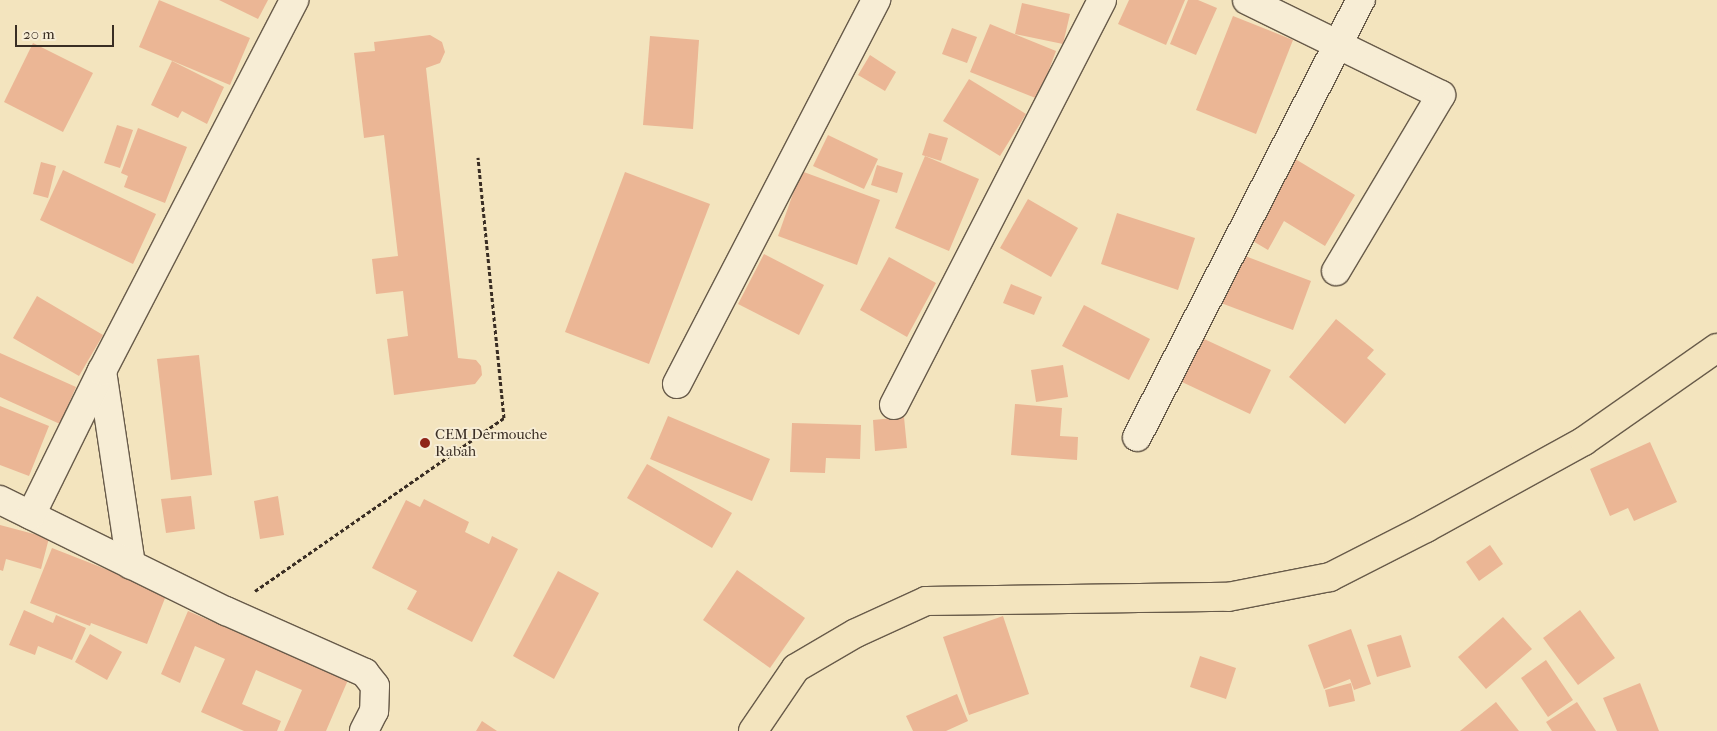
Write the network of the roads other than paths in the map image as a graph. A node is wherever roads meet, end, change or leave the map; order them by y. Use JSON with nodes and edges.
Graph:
{"nodes":[{"id":1,"x":294,"y":0,"type":"edge"},
{"id":2,"x":876,"y":0,"type":"edge"},
{"id":3,"x":1102,"y":0,"type":"edge"},
{"id":4,"x":1247,"y":0,"type":"edge"},
{"id":5,"x":1361,"y":0,"type":"edge"},
{"id":6,"x":1339,"y":44,"type":"junction"},
{"id":7,"x":1336,"y":271,"type":"dead end"},
{"id":8,"x":1717,"y":348,"type":"edge"},
{"id":9,"x":102,"y":371,"type":"junction"},
{"id":10,"x":677,"y":384,"type":"dead end"},
{"id":11,"x":894,"y":405,"type":"dead end"},
{"id":12,"x":1137,"y":437,"type":"dead end"},
{"id":13,"x":0,"y":500,"type":"edge"},
{"id":14,"x":31,"y":515,"type":"junction"},
{"id":15,"x":131,"y":565,"type":"junction"},
{"id":16,"x":364,"y":731,"type":"edge"},
{"id":17,"x":753,"y":731,"type":"edge"}],
"edges":[{"from":1,"to":9,"type":"street"},
{"from":2,"to":10,"type":"street"},
{"from":3,"to":11,"type":"street"},
{"from":4,"to":6,"type":"street"},
{"from":5,"to":6,"type":"street"},
{"from":6,"to":7,"type":"street"},
{"from":6,"to":12,"type":"street"},
{"from":8,"to":17,"type":"main road"},
{"from":9,"to":14,"type":"street"},
{"from":9,"to":15,"type":"street"},
{"from":13,"to":14,"type":"street"},
{"from":14,"to":15,"type":"street"},
{"from":15,"to":16,"type":"street"}]}
